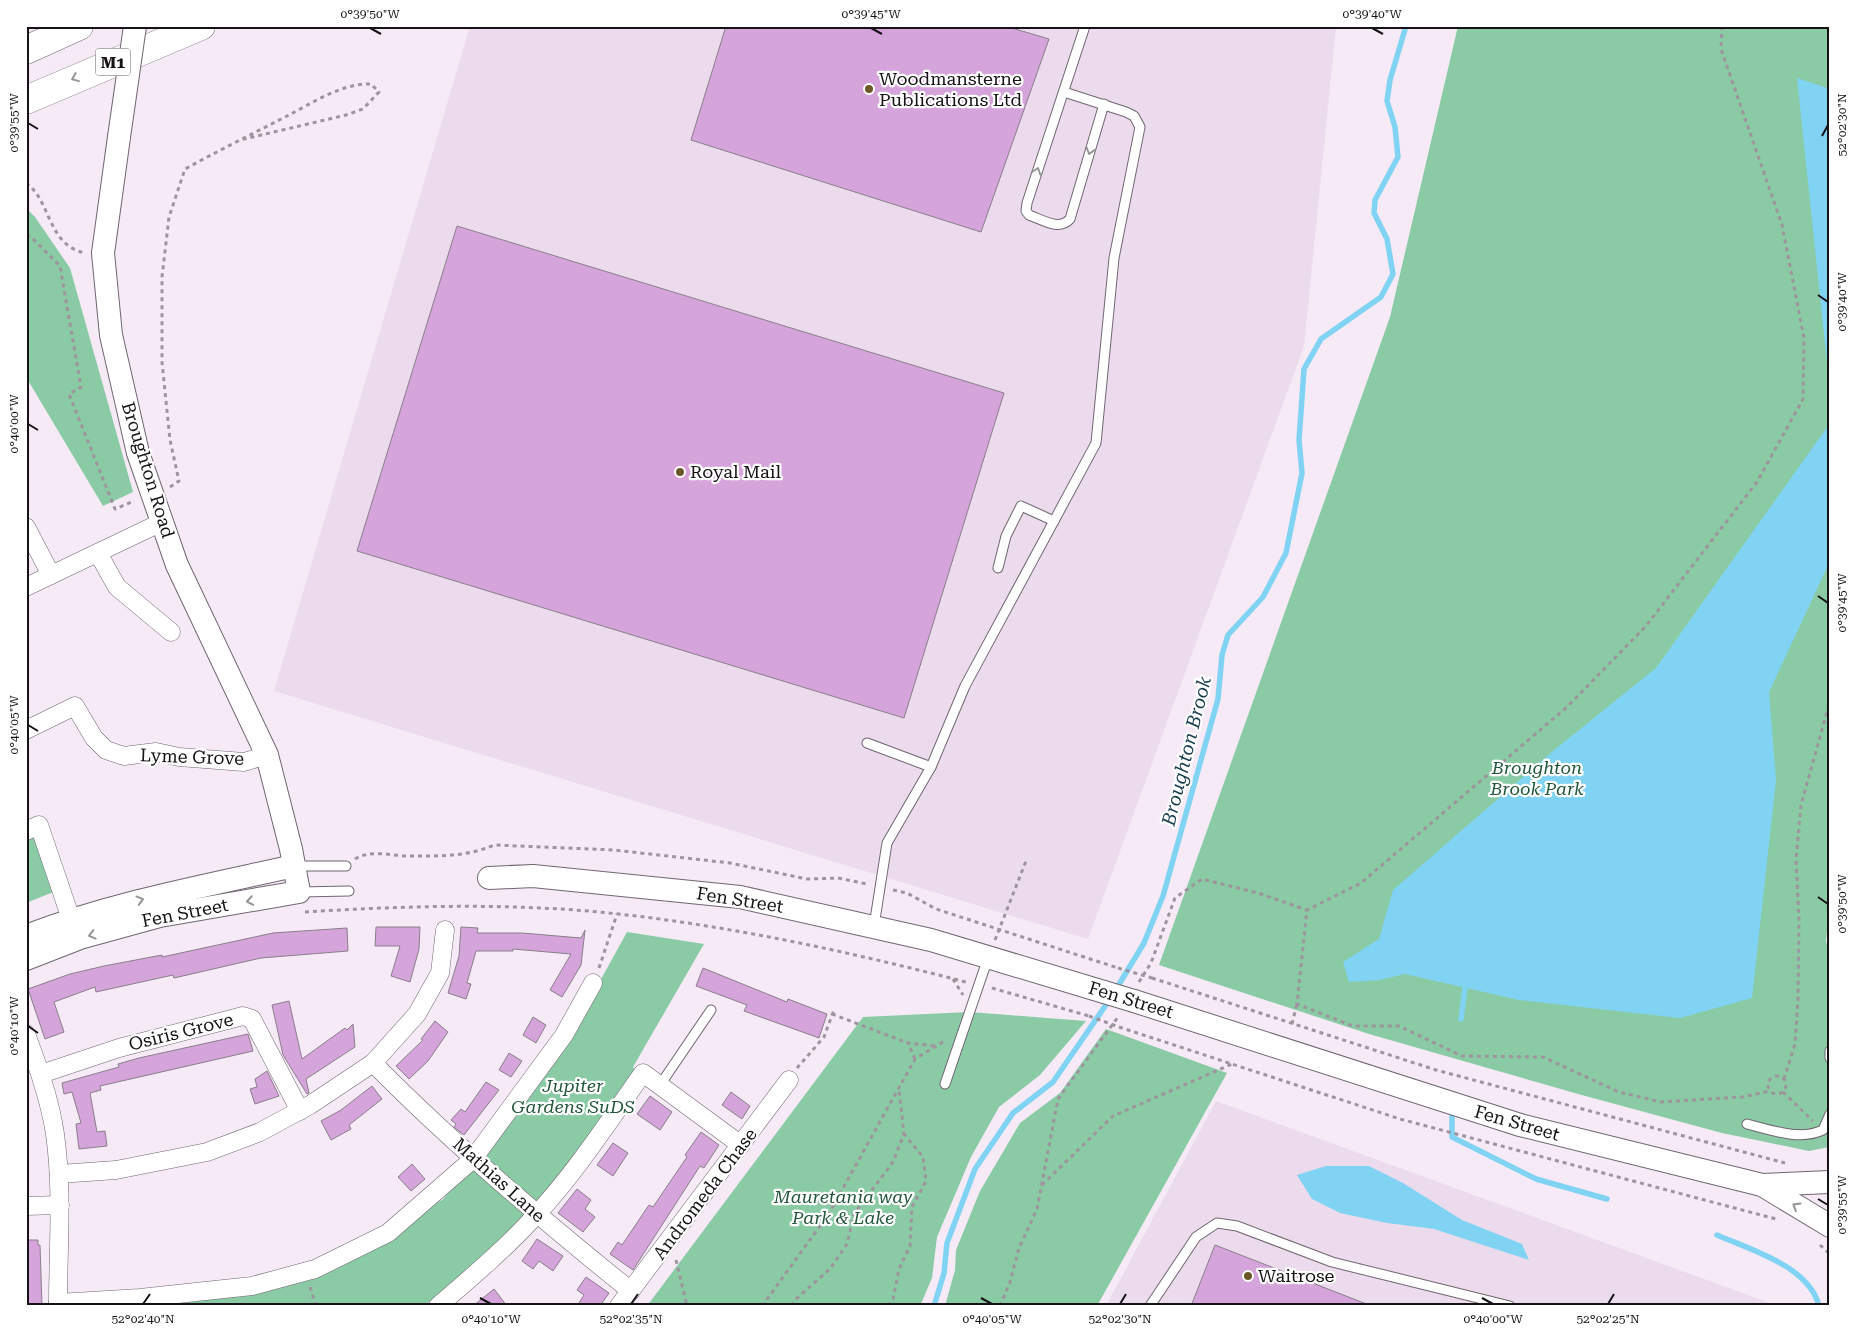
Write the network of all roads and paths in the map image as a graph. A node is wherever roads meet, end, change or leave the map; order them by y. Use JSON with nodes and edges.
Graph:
{"nodes":[{"id":1,"x":79,"y":26,"type":"edge"},
{"id":2,"x":135,"y":26,"type":"edge"},
{"id":3,"x":201,"y":26,"type":"edge"},
{"id":4,"x":1085,"y":26,"type":"edge"},
{"id":5,"x":1722,"y":26,"type":"edge"},
{"id":6,"x":26,"y":50,"type":"edge"},
{"id":7,"x":1064,"y":92,"type":"junction"},
{"id":8,"x":26,"y":100,"type":"edge"},
{"id":9,"x":1104,"y":104,"type":"junction"},
{"id":10,"x":240,"y":140,"type":"junction"},
{"id":11,"x":26,"y":182,"type":"edge"},
{"id":12,"x":26,"y":235,"type":"edge"},
{"id":13,"x":103,"y":253,"type":"junction"},
{"id":14,"x":164,"y":490,"type":"dead end"},
{"id":15,"x":142,"y":497,"type":"dead end"},
{"id":16,"x":1054,"y":521,"type":"junction"},
{"id":17,"x":162,"y":522,"type":"junction"},
{"id":18,"x":26,"y":527,"type":"edge"},
{"id":19,"x":98,"y":553,"type":"junction"},
{"id":20,"x":998,"y":568,"type":"dead end"},
{"id":21,"x":51,"y":575,"type":"junction"},
{"id":22,"x":26,"y":587,"type":"edge"},
{"id":23,"x":171,"y":632,"type":"dead end"},
{"id":24,"x":1830,"y":701,"type":"edge"},
{"id":25,"x":26,"y":730,"type":"edge"},
{"id":26,"x":867,"y":743,"type":"dead end"},
{"id":27,"x":267,"y":755,"type":"junction"},
{"id":28,"x":932,"y":767,"type":"junction"},
{"id":29,"x":26,"y":831,"type":"edge"},
{"id":30,"x":1026,"y":861,"type":"dead end"},
{"id":31,"x":294,"y":866,"type":"junction"},
{"id":32,"x":344,"y":866,"type":"joint"},
{"id":33,"x":489,"y":878,"type":"dead end"},
{"id":34,"x":857,"y":883,"type":"dead end"},
{"id":35,"x":896,"y":890,"type":"dead end"},
{"id":36,"x":349,"y":891,"type":"dead end"},
{"id":37,"x":298,"y":902,"type":"junction"},
{"id":38,"x":1307,"y":910,"type":"junction"},
{"id":39,"x":618,"y":914,"type":"junction"},
{"id":40,"x":71,"y":919,"type":"junction"},
{"id":41,"x":874,"y":926,"type":"junction"},
{"id":42,"x":999,"y":929,"type":"junction"},
{"id":43,"x":445,"y":930,"type":"dead end"},
{"id":44,"x":26,"y":936,"type":"edge"},
{"id":45,"x":988,"y":957,"type":"junction"},
{"id":46,"x":26,"y":959,"type":"edge"},
{"id":47,"x":953,"y":978,"type":"junction"},
{"id":48,"x":594,"y":983,"type":"joint"},
{"id":49,"x":979,"y":985,"type":"junction"},
{"id":50,"x":1131,"y":999,"type":"junction"},
{"id":51,"x":1297,"y":1004,"type":"junction"},
{"id":52,"x":971,"y":1009,"type":"junction"},
{"id":53,"x":711,"y":1010,"type":"dead end"},
{"id":54,"x":834,"y":1010,"type":"dead end"},
{"id":55,"x":832,"y":1014,"type":"junction"},
{"id":56,"x":1292,"y":1024,"type":"junction"},
{"id":57,"x":26,"y":1034,"type":"edge"},
{"id":58,"x":908,"y":1043,"type":"junction"},
{"id":59,"x":936,"y":1046,"type":"junction"},
{"id":60,"x":1830,"y":1051,"type":"edge"},
{"id":61,"x":1830,"y":1058,"type":"edge"},
{"id":62,"x":915,"y":1059,"type":"junction"},
{"id":63,"x":373,"y":1063,"type":"junction"},
{"id":64,"x":1232,"y":1064,"type":"junction"},
{"id":65,"x":41,"y":1074,"type":"junction"},
{"id":66,"x":1784,"y":1079,"type":"junction"},
{"id":67,"x":789,"y":1080,"type":"joint"},
{"id":68,"x":945,"y":1084,"type":"dead end"},
{"id":69,"x":660,"y":1085,"type":"junction"},
{"id":70,"x":899,"y":1088,"type":"junction"},
{"id":71,"x":1770,"y":1091,"type":"junction"},
{"id":72,"x":1783,"y":1092,"type":"junction"},
{"id":73,"x":300,"y":1111,"type":"junction"},
{"id":74,"x":1830,"y":1114,"type":"edge"},
{"id":75,"x":1747,"y":1124,"type":"dead end"},
{"id":76,"x":1823,"y":1130,"type":"junction"},
{"id":77,"x":904,"y":1134,"type":"junction"},
{"id":78,"x":741,"y":1145,"type":"junction"},
{"id":79,"x":474,"y":1159,"type":"junction"},
{"id":80,"x":1793,"y":1164,"type":"dead end"},
{"id":81,"x":59,"y":1174,"type":"junction"},
{"id":82,"x":1830,"y":1182,"type":"edge"},
{"id":83,"x":1041,"y":1185,"type":"junction"},
{"id":84,"x":1762,"y":1185,"type":"junction"},
{"id":85,"x":60,"y":1205,"type":"junction"},
{"id":86,"x":26,"y":1206,"type":"edge"},
{"id":87,"x":536,"y":1215,"type":"junction"},
{"id":88,"x":1778,"y":1220,"type":"dead end"},
{"id":89,"x":1824,"y":1235,"type":"edge"},
{"id":90,"x":671,"y":1239,"type":"junction"},
{"id":91,"x":1830,"y":1254,"type":"edge"},
{"id":92,"x":310,"y":1285,"type":"dead end"},
{"id":93,"x":631,"y":1291,"type":"junction"},
{"id":94,"x":58,"y":1304,"type":"edge"},
{"id":95,"x":316,"y":1306,"type":"edge"},
{"id":96,"x":438,"y":1306,"type":"edge"},
{"id":97,"x":619,"y":1306,"type":"edge"},
{"id":98,"x":687,"y":1306,"type":"edge"},
{"id":99,"x":762,"y":1306,"type":"edge"},
{"id":100,"x":792,"y":1306,"type":"edge"},
{"id":101,"x":888,"y":1306,"type":"edge"},
{"id":102,"x":1000,"y":1306,"type":"edge"},
{"id":103,"x":1150,"y":1306,"type":"edge"},
{"id":104,"x":1510,"y":1306,"type":"edge"}],
"edges":[{"from":1,"to":6,"type":"highway"},
{"from":2,"to":13,"type":"street","name":"Broughton Road","bridge":true},
{"from":3,"to":8,"type":"highway","number":"M1","one_way":true},
{"from":4,"to":7,"type":"lane"},
{"from":5,"to":38,"type":"path"},
{"from":7,"to":9,"type":"lane"},
{"from":9,"to":7,"type":"lane","one_way":true},
{"from":9,"to":16,"type":"lane"},
{"from":10,"to":10,"type":"path"},
{"from":10,"to":14,"type":"path"},
{"from":11,"to":13,"type":"path"},
{"from":12,"to":15,"type":"path"},
{"from":13,"to":17,"type":"street","name":"Broughton Road"},
{"from":16,"to":20,"type":"lane"},
{"from":16,"to":28,"type":"lane"},
{"from":17,"to":19,"type":"street"},
{"from":17,"to":27,"type":"street","name":"Broughton Road"},
{"from":18,"to":21,"type":"street"},
{"from":19,"to":21,"type":"street"},
{"from":19,"to":23,"type":"street"},
{"from":21,"to":22,"type":"street"},
{"from":24,"to":66,"type":"path"},
{"from":25,"to":27,"type":"street","name":"Lyme Grove"},
{"from":26,"to":28,"type":"lane"},
{"from":27,"to":31,"type":"street","name":"Broughton Road"},
{"from":28,"to":41,"type":"lane"},
{"from":29,"to":40,"type":"street"},
{"from":30,"to":42,"type":"path"},
{"from":31,"to":32,"type":"lane","name":"Fen Street"},
{"from":31,"to":37,"type":"street","name":"Broughton Road"},
{"from":40,"to":31,"type":"street","name":"Fen Street","one_way":true},
{"from":32,"to":34,"type":"path"},
{"from":33,"to":41,"type":"street","name":"Fen Street"},
{"from":35,"to":42,"type":"path"},
{"from":36,"to":37,"type":"lane","name":"Fen Street"},
{"from":37,"to":39,"type":"path"},
{"from":37,"to":46,"type":"street","name":"Fen Street","one_way":true},
{"from":38,"to":50,"type":"path"},
{"from":38,"to":51,"type":"path"},
{"from":39,"to":47,"type":"path"},
{"from":39,"to":48,"type":"path"},
{"from":40,"to":44,"type":"street","name":"Fen Street"},
{"from":41,"to":45,"type":"street","name":"Fen Street"},
{"from":42,"to":45,"type":"path"},
{"from":42,"to":56,"type":"path","bridge":true},
{"from":43,"to":63,"type":"street"},
{"from":45,"to":49,"type":"lane"},
{"from":45,"to":50,"type":"street","name":"Fen Street","bridge":true},
{"from":47,"to":49,"type":"path"},
{"from":47,"to":52,"type":"path"},
{"from":48,"to":79,"type":"street"},
{"from":49,"to":52,"type":"lane"},
{"from":49,"to":64,"type":"path","bridge":true},
{"from":50,"to":83,"type":"path"},
{"from":50,"to":84,"type":"street","name":"Fen Street"},
{"from":51,"to":56,"type":"path"},
{"from":51,"to":71,"type":"path"},
{"from":52,"to":59,"type":"path"},
{"from":52,"to":68,"type":"lane"},
{"from":53,"to":69,"type":"lane"},
{"from":54,"to":55,"type":"path"},
{"from":55,"to":58,"type":"path"},
{"from":55,"to":67,"type":"path"},
{"from":56,"to":80,"type":"path"},
{"from":57,"to":65,"type":"street"},
{"from":58,"to":59,"type":"path"},
{"from":58,"to":62,"type":"path"},
{"from":59,"to":62,"type":"path"},
{"from":60,"to":61,"type":"lane"},
{"from":62,"to":70,"type":"path"},
{"from":63,"to":73,"type":"street"},
{"from":63,"to":79,"type":"street","name":"Mathias Lane"},
{"from":64,"to":83,"type":"path"},
{"from":64,"to":88,"type":"path"},
{"from":65,"to":73,"type":"street","name":"Osiris Grove"},
{"from":65,"to":81,"type":"street"},
{"from":66,"to":71,"type":"path"},
{"from":66,"to":72,"type":"path"},
{"from":67,"to":78,"type":"street","name":"Andromeda Chase"},
{"from":69,"to":78,"type":"street"},
{"from":69,"to":87,"type":"street"},
{"from":70,"to":77,"type":"path"},
{"from":70,"to":99,"type":"path"},
{"from":71,"to":72,"type":"path"},
{"from":72,"to":76,"type":"path"},
{"from":73,"to":81,"type":"street"},
{"from":74,"to":76,"type":"lane"},
{"from":75,"to":76,"type":"lane"},
{"from":77,"to":100,"type":"path"},
{"from":77,"to":101,"type":"path"},
{"from":78,"to":90,"type":"street","name":"Andromeda Chase"},
{"from":79,"to":87,"type":"street","name":"Mathias Lane"},
{"from":79,"to":94,"type":"street"},
{"from":81,"to":85,"type":"street"},
{"from":82,"to":84,"type":"street","name":"Fen Street"},
{"from":83,"to":102,"type":"path"},
{"from":89,"to":84,"type":"street","name":"Fen Street","one_way":true},
{"from":85,"to":86,"type":"street"},
{"from":85,"to":94,"type":"street"},
{"from":87,"to":93,"type":"street","name":"Mathias Lane"},
{"from":87,"to":96,"type":"street"},
{"from":89,"to":91,"type":"path"},
{"from":90,"to":93,"type":"street","name":"Andromeda Chase"},
{"from":90,"to":98,"type":"path"},
{"from":92,"to":95,"type":"path"},
{"from":93,"to":97,"type":"street","name":"Andromeda Chase"},
{"from":103,"to":104,"type":"lane"}]}
